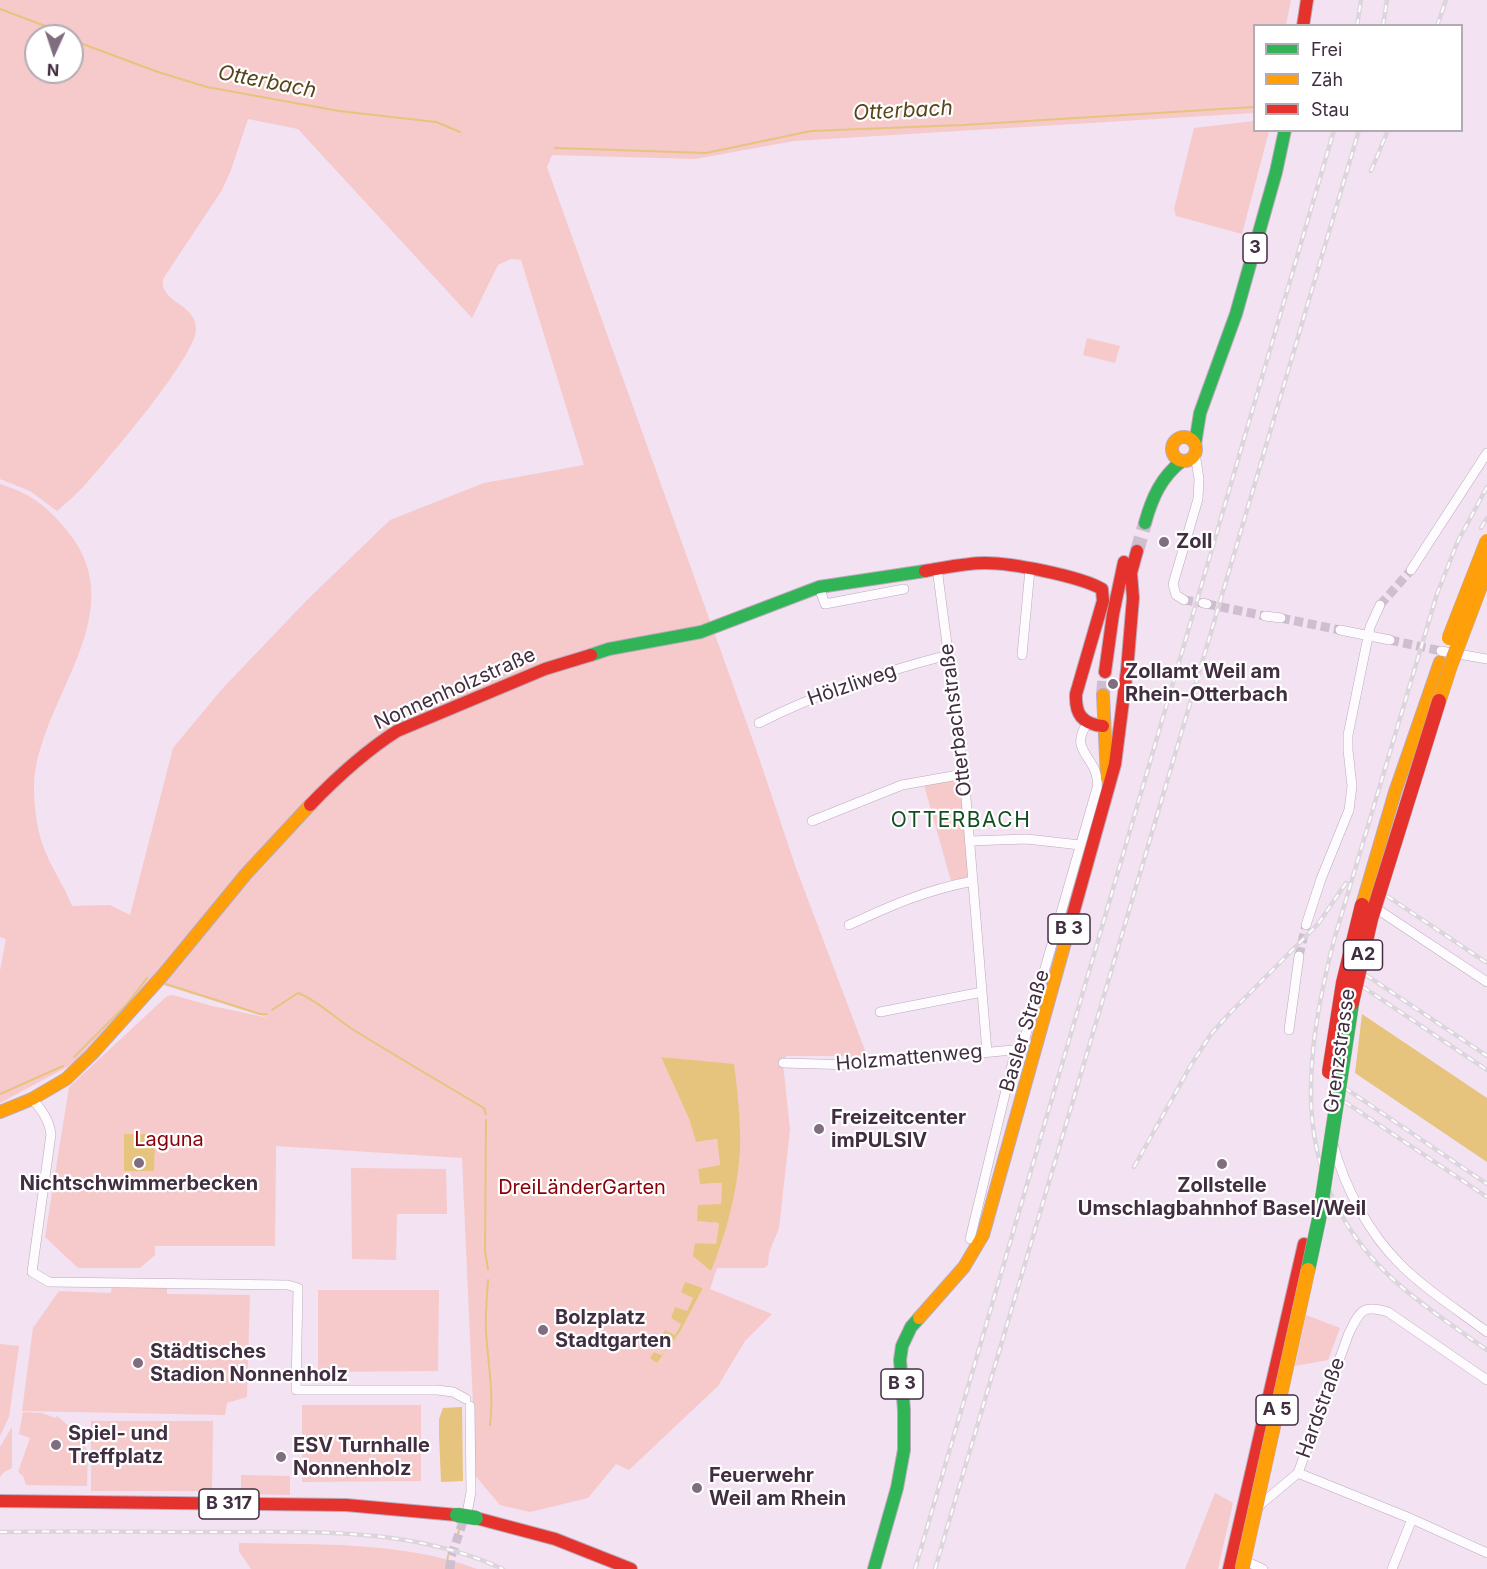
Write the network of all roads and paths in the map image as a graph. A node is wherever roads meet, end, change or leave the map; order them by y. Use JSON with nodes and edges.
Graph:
{"nodes":[{"id":1,"x":1307,"y":0,"type":"edge"},
{"id":2,"x":1303,"y":24,"type":"edge"},
{"id":3,"x":1285,"y":132,"type":"edge"},
{"id":4,"x":1186,"y":452,"type":"junction"},
{"id":5,"x":1487,"y":453,"type":"edge"},
{"id":6,"x":1141,"y":521,"type":"tunnel mouth"},
{"id":7,"x":1487,"y":542,"type":"edge"},
{"id":8,"x":1132,"y":550,"type":"tunnel mouth"},
{"id":9,"x":937,"y":568,"type":"junction"},
{"id":10,"x":1030,"y":569,"type":"junction"},
{"id":11,"x":1411,"y":570,"type":"tunnel mouth"},
{"id":12,"x":1487,"y":570,"type":"edge"},
{"id":13,"x":1127,"y":573,"type":"junction"},
{"id":14,"x":819,"y":587,"type":"junction"},
{"id":15,"x":904,"y":589,"type":"dead end"},
{"id":16,"x":1184,"y":600,"type":"dead end"},
{"id":17,"x":1380,"y":605,"type":"tunnel mouth"},
{"id":18,"x":1265,"y":615,"type":"tunnel mouth"},
{"id":19,"x":1281,"y":618,"type":"tunnel mouth"},
{"id":20,"x":1340,"y":630,"type":"tunnel mouth"},
{"id":21,"x":1369,"y":636,"type":"junction"},
{"id":22,"x":1390,"y":640,"type":"tunnel mouth"},
{"id":23,"x":1441,"y":651,"type":"tunnel mouth"},
{"id":24,"x":1452,"y":653,"type":"junction"},
{"id":25,"x":948,"y":655,"type":"junction"},
{"id":26,"x":1022,"y":655,"type":"dead end"},
{"id":27,"x":1487,"y":659,"type":"edge"},
{"id":28,"x":1105,"y":672,"type":"tunnel mouth"},
{"id":29,"x":1103,"y":695,"type":"tunnel mouth"},
{"id":30,"x":759,"y":723,"type":"dead end"},
{"id":31,"x":1088,"y":724,"type":"junction"},
{"id":32,"x":1103,"y":726,"type":"junction"},
{"id":33,"x":1119,"y":726,"type":"junction"},
{"id":34,"x":964,"y":774,"type":"junction"},
{"id":35,"x":1107,"y":789,"type":"junction"},
{"id":36,"x":812,"y":821,"type":"dead end"},
{"id":37,"x":969,"y":840,"type":"junction"},
{"id":38,"x":1080,"y":845,"type":"junction"},
{"id":39,"x":973,"y":881,"type":"junction"},
{"id":40,"x":1369,"y":904,"type":"junction"},
{"id":41,"x":849,"y":925,"type":"dead end"},
{"id":42,"x":1306,"y":925,"type":"tunnel mouth"},
{"id":43,"x":1299,"y":956,"type":"tunnel mouth"},
{"id":44,"x":1487,"y":982,"type":"edge"},
{"id":45,"x":982,"y":992,"type":"junction"},
{"id":46,"x":880,"y":1012,"type":"dead end"},
{"id":47,"x":1289,"y":1030,"type":"dead end"},
{"id":48,"x":1028,"y":1050,"type":"junction"},
{"id":49,"x":987,"y":1052,"type":"junction"},
{"id":50,"x":783,"y":1064,"type":"dead end"},
{"id":51,"x":32,"y":1099,"type":"junction"},
{"id":52,"x":0,"y":1112,"type":"edge"},
{"id":53,"x":970,"y":1239,"type":"dead end"},
{"id":54,"x":1308,"y":1248,"type":"junction"},
{"id":55,"x":1487,"y":1332,"type":"edge"},
{"id":56,"x":1487,"y":1380,"type":"edge"},
{"id":57,"x":1298,"y":1473,"type":"junction"},
{"id":58,"x":0,"y":1501,"type":"edge"},
{"id":59,"x":467,"y":1514,"type":"junction"},
{"id":60,"x":1412,"y":1519,"type":"junction"},
{"id":61,"x":1487,"y":1553,"type":"edge"},
{"id":62,"x":1239,"y":1563,"type":"edge"},
{"id":63,"x":631,"y":1569,"type":"edge"},
{"id":64,"x":874,"y":1569,"type":"edge"},
{"id":65,"x":1229,"y":1569,"type":"edge"},
{"id":66,"x":1234,"y":1569,"type":"edge"},
{"id":67,"x":1263,"y":1569,"type":"edge"},
{"id":68,"x":1392,"y":1569,"type":"edge"}],
"edges":[{"from":1,"to":2,"type":"main road"},
{"from":3,"to":4,"type":"main road","number":"3"},
{"from":4,"to":6,"type":"main road","number":"3"},
{"from":4,"to":16,"type":"street"},
{"from":5,"to":11,"type":"street"},
{"from":7,"to":54,"type":"main road","number":"A2","bridge":true},
{"from":8,"to":13,"type":"main road"},
{"from":9,"to":10,"type":"main road","name":"Nonnenholzstraße"},
{"from":9,"to":14,"type":"main road","name":"Nonnenholzstraße"},
{"from":9,"to":25,"type":"street","name":"Otterbachstraße"},
{"from":10,"to":26,"type":"street"},
{"from":10,"to":31,"type":"main road","name":"Nonnenholzstraße"},
{"from":12,"to":54,"type":"main road","number":"A2","bridge":true},
{"from":13,"to":28,"type":"main road"},
{"from":13,"to":33,"type":"main road","number":"B 3"},
{"from":14,"to":15,"type":"street"},
{"from":14,"to":51,"type":"main road","name":"Nonnenholzstraße"},
{"from":17,"to":21,"type":"street"},
{"from":18,"to":19,"type":"street"},
{"from":20,"to":21,"type":"street"},
{"from":21,"to":22,"type":"street"},
{"from":21,"to":42,"type":"street"},
{"from":23,"to":24,"type":"street"},
{"from":24,"to":27,"type":"street"},
{"from":24,"to":40,"type":"street","name":"Grenzstrasse"},
{"from":25,"to":30,"type":"street","name":"Hölzliweg"},
{"from":25,"to":34,"type":"street","name":"Otterbachstraße"},
{"from":29,"to":32,"type":"main road","number":"B 3"},
{"from":31,"to":32,"type":"main road"},
{"from":31,"to":38,"type":"street","name":"Basler Straße"},
{"from":32,"to":33,"type":"main road"},
{"from":32,"to":35,"type":"main road","number":"B 3"},
{"from":33,"to":35,"type":"main road","number":"B 3"},
{"from":34,"to":36,"type":"street"},
{"from":34,"to":37,"type":"street","name":"Otterbachstraße"},
{"from":35,"to":48,"type":"main road","number":"B 3"},
{"from":37,"to":38,"type":"street"},
{"from":37,"to":39,"type":"street","name":"Otterbachstraße"},
{"from":38,"to":48,"type":"street","name":"Basler Straße"},
{"from":39,"to":41,"type":"street"},
{"from":39,"to":45,"type":"street","name":"Otterbachstraße"},
{"from":40,"to":44,"type":"street"},
{"from":40,"to":55,"type":"street","name":"Grenzstrasse"},
{"from":43,"to":47,"type":"street"},
{"from":45,"to":46,"type":"street"},
{"from":45,"to":49,"type":"street","name":"Otterbachstraße"},
{"from":48,"to":49,"type":"street","name":"Holzmattenweg"},
{"from":48,"to":53,"type":"street","name":"Basler Straße"},
{"from":48,"to":64,"type":"main road","number":"B 3"},
{"from":49,"to":50,"type":"street","name":"Holzmattenweg"},
{"from":51,"to":52,"type":"main road","name":"Nonnenholzstraße"},
{"from":51,"to":59,"type":"street"},
{"from":54,"to":62,"type":"main road","number":"A 5","bridge":true},
{"from":54,"to":65,"type":"main road","number":"A 5"},
{"from":56,"to":57,"type":"street","name":"Hardstraße"},
{"from":57,"to":60,"type":"street"},
{"from":57,"to":62,"type":"street","name":"Hardstraße"},
{"from":58,"to":59,"type":"main road","number":"B 317"},
{"from":59,"to":63,"type":"main road","number":"B 317"},
{"from":60,"to":61,"type":"street"},
{"from":60,"to":68,"type":"street"},
{"from":62,"to":66,"type":"street","name":"Hardstraße"},
{"from":62,"to":67,"type":"street"}]}
